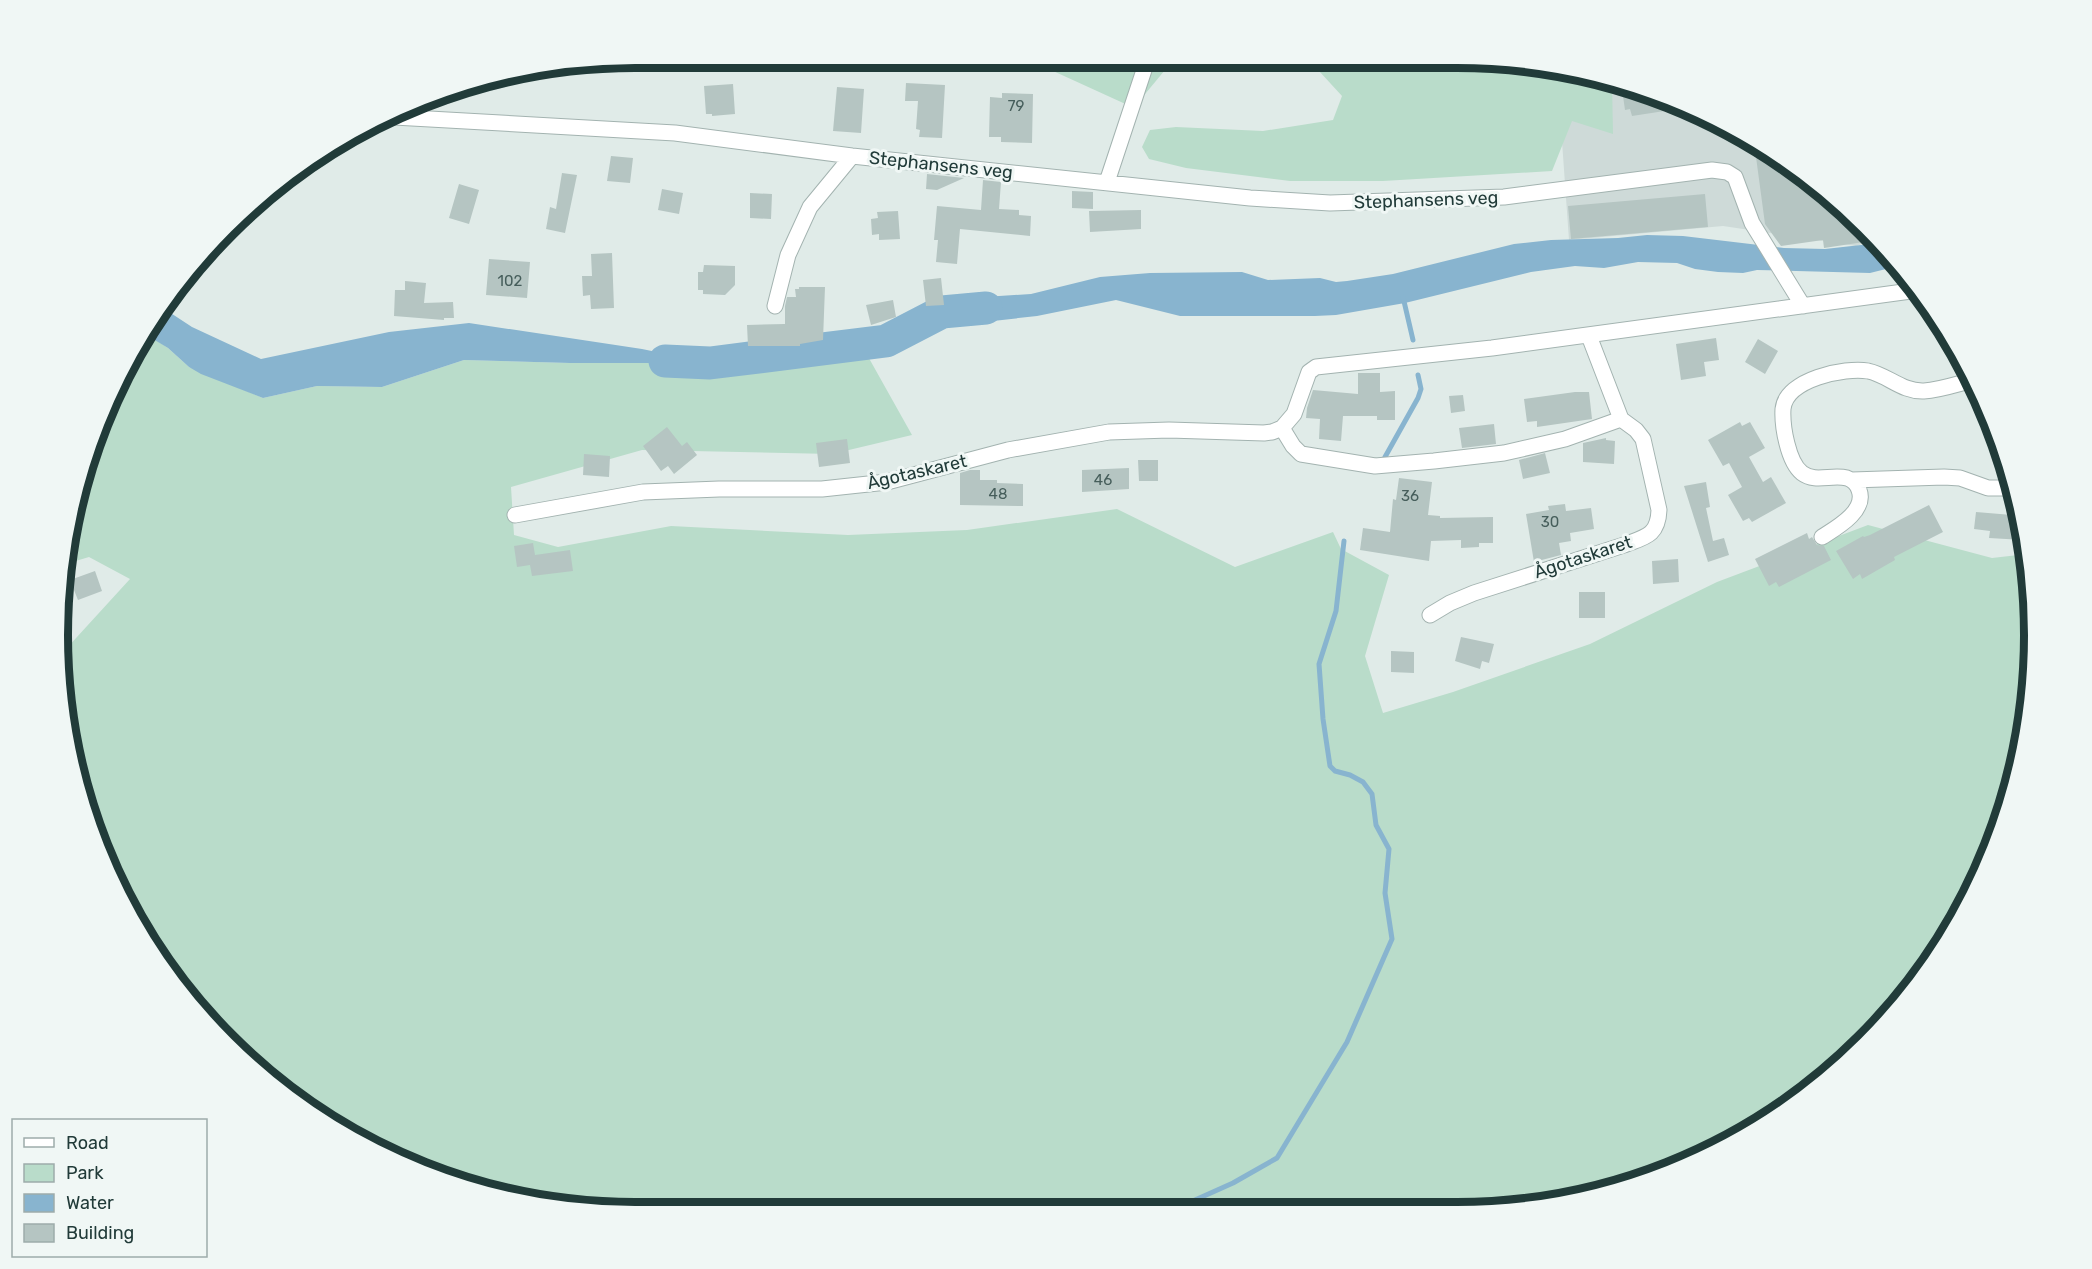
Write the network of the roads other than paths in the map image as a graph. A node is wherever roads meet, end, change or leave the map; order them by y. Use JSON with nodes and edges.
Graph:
{"nodes":[{"id":1,"x":1145,"y":68,"type":"edge"},
{"id":2,"x":403,"y":118,"type":"edge"},
{"id":3,"x":852,"y":156,"type":"junction"},
{"id":4,"x":1107,"y":182,"type":"junction"},
{"id":5,"x":1909,"y":291,"type":"edge"},
{"id":6,"x":775,"y":306,"type":"dead end"},
{"id":7,"x":1803,"y":306,"type":"junction"},
{"id":8,"x":1588,"y":336,"type":"junction"},
{"id":9,"x":1965,"y":382,"type":"edge"},
{"id":10,"x":1621,"y":419,"type":"junction"},
{"id":11,"x":1282,"y":428,"type":"junction"},
{"id":12,"x":1852,"y":480,"type":"junction"},
{"id":13,"x":2005,"y":489,"type":"edge"},
{"id":14,"x":515,"y":515,"type":"dead end"},
{"id":15,"x":1822,"y":537,"type":"dead end"},
{"id":16,"x":1430,"y":615,"type":"dead end"}],
"edges":[{"from":1,"to":4,"type":"street"},
{"from":2,"to":3,"type":"street","name":"Stephansens veg"},
{"from":3,"to":4,"type":"street","name":"Stephansens veg"},
{"from":3,"to":6,"type":"street","name":"Stephansens veg"},
{"from":4,"to":7,"type":"street","name":"Stephansens veg"},
{"from":5,"to":7,"type":"street"},
{"from":7,"to":8,"type":"street"},
{"from":8,"to":10,"type":"street","name":"Ågotaskaret"},
{"from":8,"to":11,"type":"street"},
{"from":9,"to":12,"type":"street"},
{"from":10,"to":11,"type":"street"},
{"from":10,"to":16,"type":"street","name":"Ågotaskaret"},
{"from":11,"to":14,"type":"street","name":"Ågotaskaret"},
{"from":12,"to":13,"type":"street"},
{"from":12,"to":15,"type":"street"}]}
